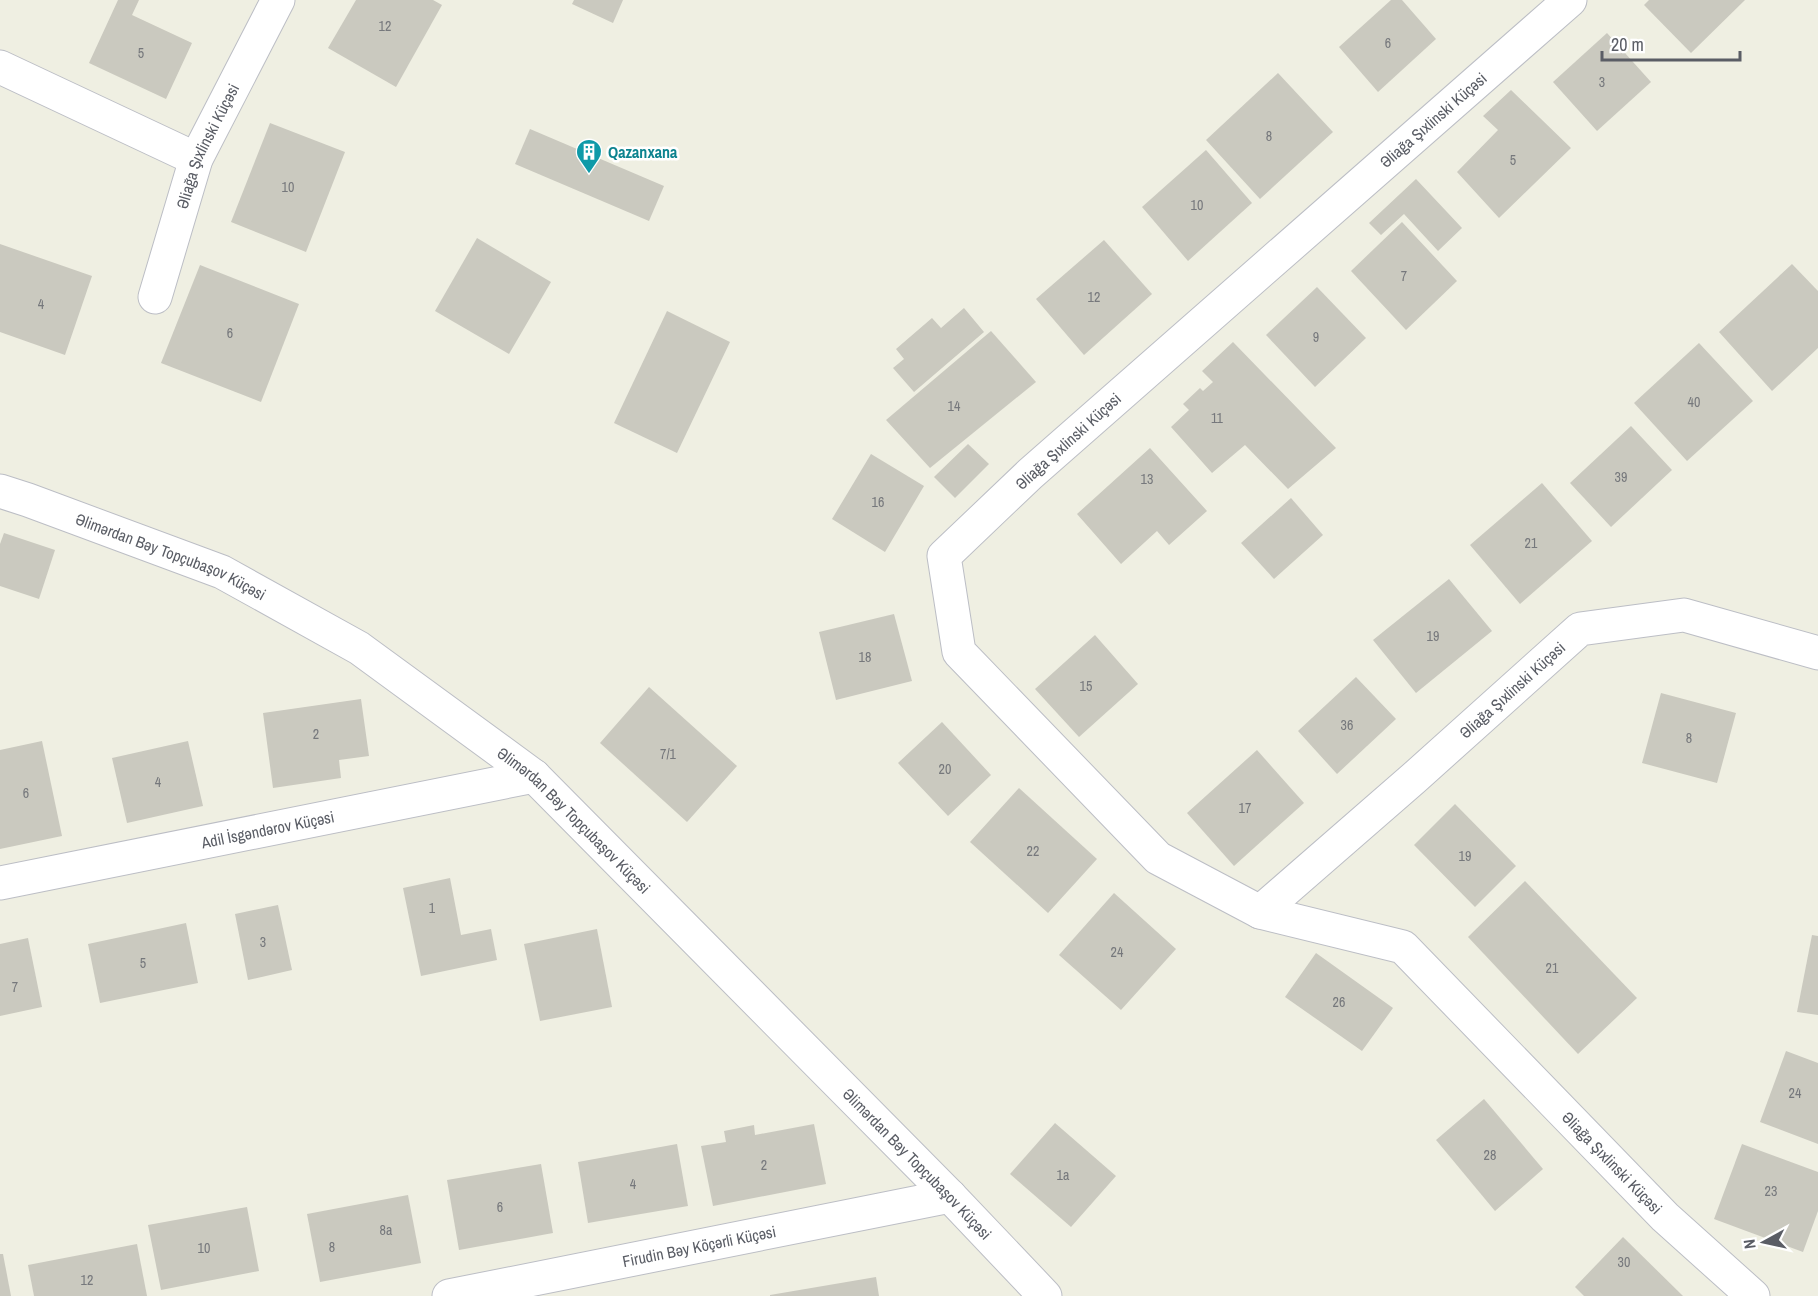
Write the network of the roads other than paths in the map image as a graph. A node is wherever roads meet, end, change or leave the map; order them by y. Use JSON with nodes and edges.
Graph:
{"nodes":[{"id":1,"x":278,"y":0,"type":"edge"},
{"id":2,"x":1570,"y":0,"type":"edge"},
{"id":3,"x":0,"y":67,"type":"edge"},
{"id":4,"x":196,"y":159,"type":"junction"},
{"id":5,"x":155,"y":297,"type":"dead end"},
{"id":6,"x":0,"y":491,"type":"edge"},
{"id":7,"x":1818,"y":653,"type":"edge"},
{"id":8,"x":534,"y":776,"type":"junction"},
{"id":9,"x":0,"y":883,"type":"edge"},
{"id":10,"x":1260,"y":912,"type":"junction"},
{"id":11,"x":950,"y":1196,"type":"junction"},
{"id":12,"x":449,"y":1296,"type":"edge"},
{"id":13,"x":1045,"y":1296,"type":"edge"},
{"id":14,"x":1753,"y":1296,"type":"edge"}],
"edges":[{"from":1,"to":4,"type":"street","name":"Əliağa Şıxlinski Küçəsi"},
{"from":2,"to":10,"type":"street","name":"Əliağa Şıxlinski Küçəsi"},
{"from":3,"to":4,"type":"street"},
{"from":4,"to":5,"type":"street","name":"Əliağa Şıxlinski Küçəsi"},
{"from":6,"to":8,"type":"street","name":"Əlimərdan Bəy Topçubaşov Küçəsi"},
{"from":7,"to":10,"type":"street","name":"Əliağa Şıxlinski Küçəsi"},
{"from":8,"to":9,"type":"street","name":"Adil İsgəndərov Küçəsi"},
{"from":8,"to":11,"type":"street","name":"Əlimərdan Bəy Topçubaşov Küçəsi"},
{"from":10,"to":14,"type":"street","name":"Əliağa Şıxlinski Küçəsi"},
{"from":11,"to":12,"type":"street","name":"Firudin Bəy Köçərli Küçəsi"},
{"from":11,"to":13,"type":"street","name":"Əlimərdan Bəy Topçubaşov Küçəsi"}]}
